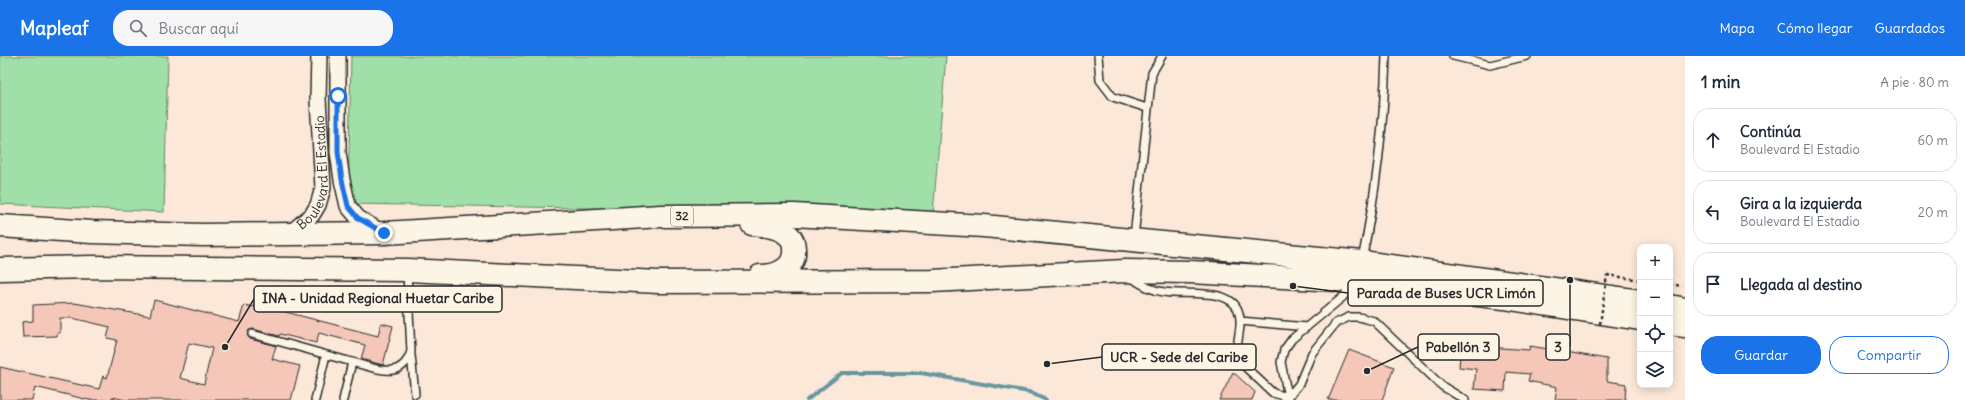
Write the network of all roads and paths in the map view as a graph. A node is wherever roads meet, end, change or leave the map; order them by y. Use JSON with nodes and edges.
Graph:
{"nodes":[{"id":1,"x":319,"y":56,"type":"edge"},
{"id":2,"x":338,"y":56,"type":"edge"},
{"id":3,"x":1098,"y":56,"type":"edge"},
{"id":4,"x":1162,"y":56,"type":"edge"},
{"id":5,"x":1386,"y":56,"type":"edge"},
{"id":6,"x":1453,"y":56,"type":"edge"},
{"id":7,"x":1527,"y":56,"type":"edge"},
{"id":8,"x":1147,"y":108,"type":"junction"},
{"id":9,"x":661,"y":216,"type":"junction"},
{"id":10,"x":0,"y":226,"type":"edge"},
{"id":11,"x":384,"y":233,"type":"junction"},
{"id":12,"x":289,"y":234,"type":"junction"},
{"id":13,"x":1134,"y":242,"type":"junction"},
{"id":14,"x":0,"y":269,"type":"edge"},
{"id":15,"x":407,"y":270,"type":"junction"},
{"id":16,"x":1125,"y":271,"type":"junction"},
{"id":17,"x":1359,"y":271,"type":"junction"},
{"id":18,"x":1637,"y":280,"type":"edge"},
{"id":19,"x":659,"y":282,"type":"junction"},
{"id":20,"x":1673,"y":284,"type":"edge"},
{"id":21,"x":1682,"y":286,"type":"dead end"},
{"id":22,"x":1637,"y":301,"type":"edge"},
{"id":23,"x":1673,"y":307,"type":"edge"},
{"id":24,"x":1685,"y":309,"type":"edge"},
{"id":25,"x":1637,"y":319,"type":"edge"},
{"id":26,"x":1240,"y":321,"type":"junction"},
{"id":27,"x":1600,"y":324,"type":"dead end"},
{"id":28,"x":1673,"y":324,"type":"edge"},
{"id":29,"x":1685,"y":326,"type":"edge"},
{"id":30,"x":1307,"y":327,"type":"junction"},
{"id":31,"x":252,"y":334,"type":"dead end"},
{"id":32,"x":411,"y":351,"type":"junction"},
{"id":33,"x":326,"y":355,"type":"junction"},
{"id":34,"x":352,"y":362,"type":"junction"},
{"id":35,"x":415,"y":394,"type":"dead end"},
{"id":36,"x":1287,"y":399,"type":"edge"},
{"id":37,"x":315,"y":400,"type":"edge"},
{"id":38,"x":342,"y":400,"type":"edge"},
{"id":39,"x":1465,"y":400,"type":"edge"}],
"edges":[{"from":1,"to":12,"type":"street","name":"Boulevard El Estadio"},
{"from":2,"to":11,"type":"street","name":"Boulevard El Estadio"},
{"from":3,"to":8,"type":"lane"},
{"from":4,"to":8,"type":"lane"},
{"from":5,"to":17,"type":"lane"},
{"from":6,"to":7,"type":"lane"},
{"from":8,"to":13,"type":"lane"},
{"from":9,"to":11,"type":"highway","number":"32"},
{"from":9,"to":13,"type":"highway","number":"32"},
{"from":9,"to":19,"type":"highway"},
{"from":10,"to":12,"type":"highway","number":"32"},
{"from":11,"to":12,"type":"highway","number":"32"},
{"from":13,"to":17,"type":"highway","number":"32"},
{"from":14,"to":15,"type":"highway","number":"32"},
{"from":15,"to":19,"type":"highway","number":"32"},
{"from":15,"to":32,"type":"lane"},
{"from":16,"to":17,"type":"highway","number":"32"},
{"from":16,"to":19,"type":"highway","number":"32"},
{"from":16,"to":26,"type":"lane"},
{"from":17,"to":22,"type":"highway","number":"32"},
{"from":17,"to":25,"type":"highway","number":"32"},
{"from":17,"to":30,"type":"lane"},
{"from":18,"to":27,"type":"path","bridge":true},
{"from":20,"to":21,"type":"path"},
{"from":23,"to":24,"type":"highway"},
{"from":26,"to":30,"type":"lane"},
{"from":26,"to":36,"type":"lane"},
{"from":28,"to":29,"type":"highway"},
{"from":30,"to":36,"type":"lane"},
{"from":31,"to":33,"type":"lane"},
{"from":32,"to":34,"type":"lane"},
{"from":32,"to":35,"type":"lane"},
{"from":33,"to":34,"type":"lane"},
{"from":33,"to":37,"type":"lane"},
{"from":34,"to":38,"type":"lane"},
{"from":36,"to":39,"type":"lane"}]}
